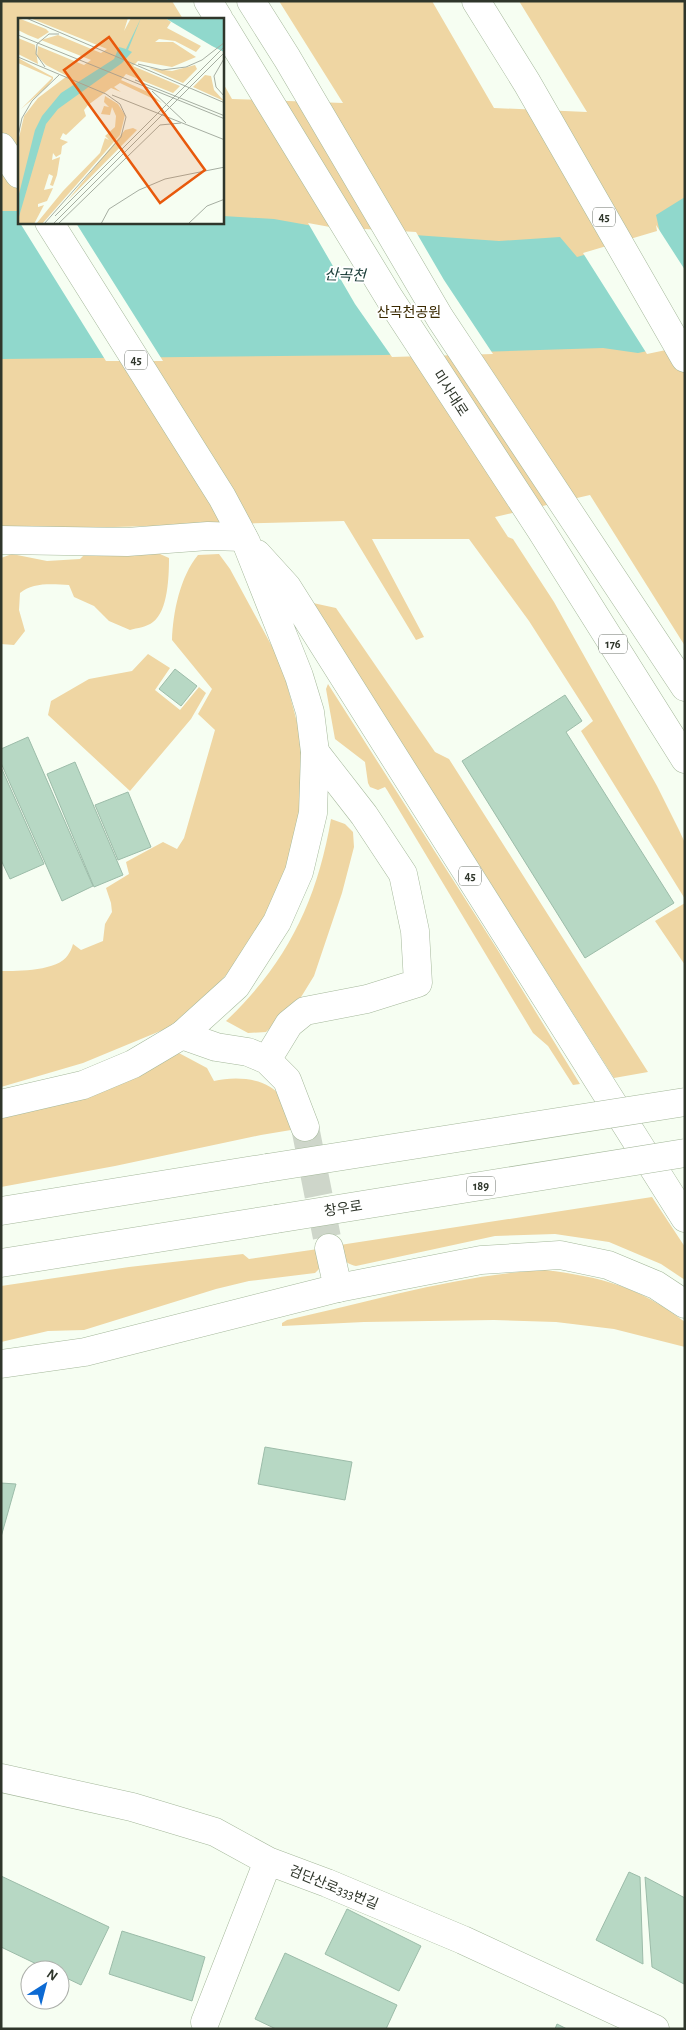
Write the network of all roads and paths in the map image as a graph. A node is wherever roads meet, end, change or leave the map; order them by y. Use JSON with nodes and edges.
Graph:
{"nodes":[{"id":1,"x":208,"y":1,"type":"edge"},
{"id":2,"x":251,"y":1,"type":"edge"},
{"id":3,"x":476,"y":1,"type":"edge"},
{"id":4,"x":218,"y":18,"type":"edge"},
{"id":5,"x":224,"y":27,"type":"edge"},
{"id":6,"x":1,"y":146,"type":"edge"},
{"id":7,"x":18,"y":172,"type":"edge"},
{"id":8,"x":50,"y":224,"type":"edge"},
{"id":9,"x":684,"y":355,"type":"edge"},
{"id":10,"x":1,"y":540,"type":"edge"},
{"id":11,"x":245,"y":540,"type":"junction"},
{"id":12,"x":685,"y":688,"type":"edge"},
{"id":13,"x":315,"y":752,"type":"junction"},
{"id":14,"x":685,"y":759,"type":"edge"},
{"id":15,"x":182,"y":1035,"type":"junction"},
{"id":16,"x":267,"y":1060,"type":"junction"},
{"id":17,"x":685,"y":1102,"type":"edge"},
{"id":18,"x":1,"y":1104,"type":"edge"},
{"id":19,"x":305,"y":1127,"type":"tunnel mouth"},
{"id":20,"x":685,"y":1153,"type":"edge"},
{"id":21,"x":1,"y":1211,"type":"edge"},
{"id":22,"x":685,"y":1218,"type":"edge"},
{"id":23,"x":329,"y":1248,"type":"tunnel mouth"},
{"id":24,"x":1,"y":1263,"type":"edge"},
{"id":25,"x":338,"y":1288,"type":"junction"},
{"id":26,"x":685,"y":1304,"type":"edge"},
{"id":27,"x":1,"y":1364,"type":"edge"},
{"id":28,"x":1,"y":1778,"type":"edge"},
{"id":29,"x":268,"y":1861,"type":"junction"},
{"id":30,"x":205,"y":2022,"type":"dead end"},
{"id":31,"x":655,"y":2029,"type":"edge"}],
"edges":[{"from":1,"to":4,"type":"main road"},
{"from":2,"to":12,"type":"main road","number":"176"},
{"from":3,"to":9,"type":"main road","number":"45"},
{"from":5,"to":14,"type":"main road","name":"미사대로","number":"176"},
{"from":6,"to":7,"type":"main road"},
{"from":8,"to":11,"type":"main road","number":"45"},
{"from":10,"to":11,"type":"main road"},
{"from":11,"to":13,"type":"main road"},
{"from":11,"to":22,"type":"main road","number":"45"},
{"from":13,"to":15,"type":"main road"},
{"from":13,"to":16,"type":"main road"},
{"from":15,"to":16,"type":"main road"},
{"from":15,"to":18,"type":"main road"},
{"from":16,"to":19,"type":"main road"},
{"from":17,"to":21,"type":"main road","bridge":true},
{"from":20,"to":24,"type":"main road","name":"창우로","number":"189","bridge":true},
{"from":23,"to":25,"type":"main road"},
{"from":25,"to":26,"type":"main road"},
{"from":25,"to":27,"type":"main road"},
{"from":28,"to":29,"type":"main road","name":"검단산로333번길"},
{"from":29,"to":30,"type":"main road"},
{"from":29,"to":31,"type":"main road","name":"검단산로333번길"}]}
